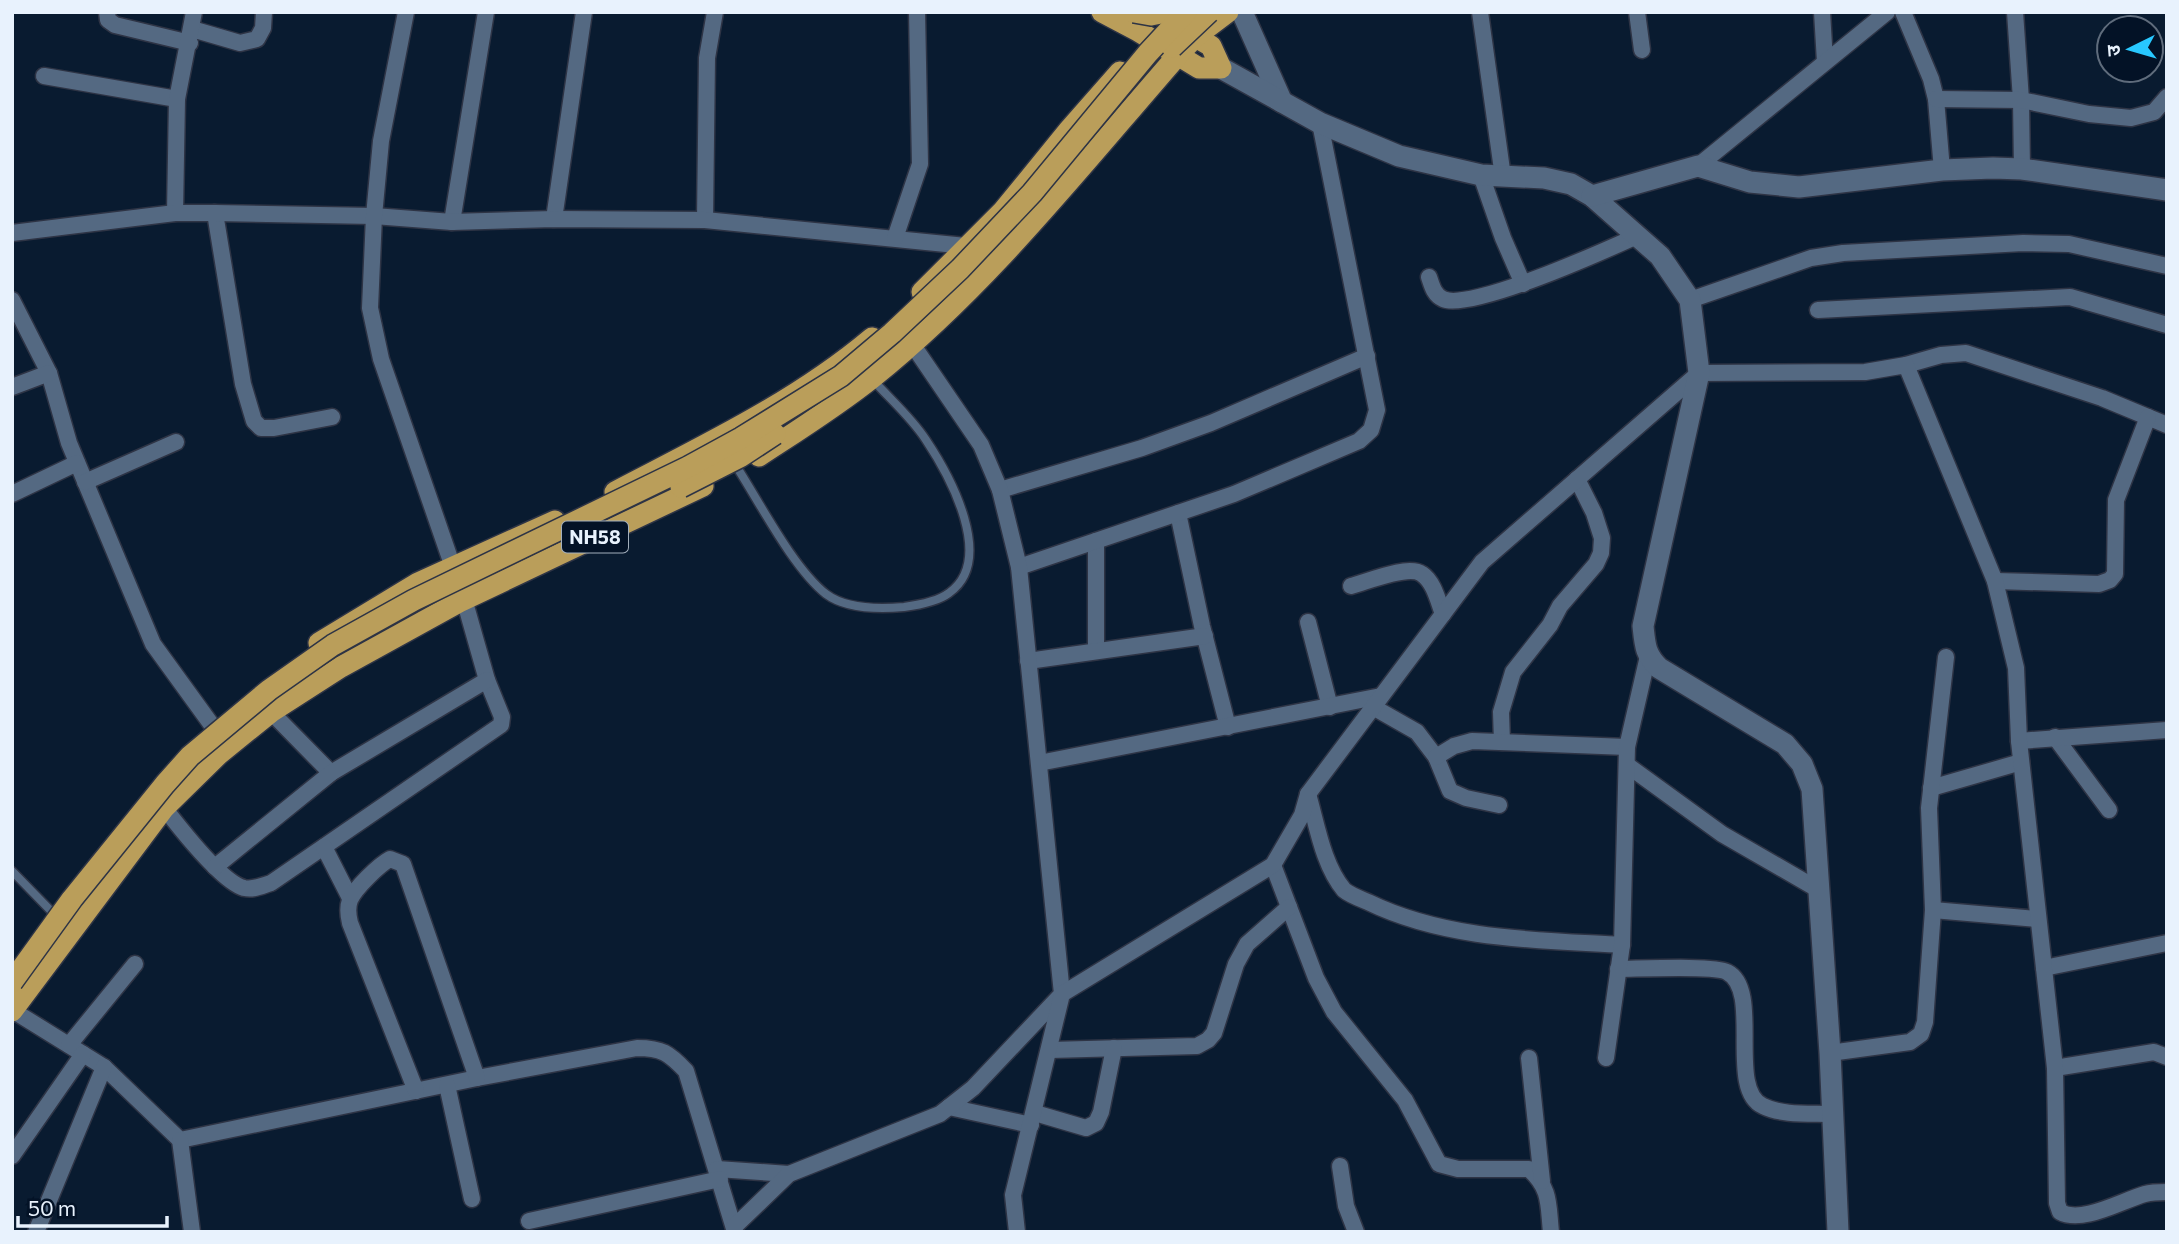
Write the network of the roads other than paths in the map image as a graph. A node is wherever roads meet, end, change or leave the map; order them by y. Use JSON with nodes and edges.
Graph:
{"nodes":[{"id":1,"x":107,"y":12,"type":"edge"},
{"id":2,"x":264,"y":12,"type":"edge"},
{"id":3,"x":407,"y":12,"type":"edge"},
{"id":4,"x":485,"y":12,"type":"edge"},
{"id":5,"x":584,"y":12,"type":"edge"},
{"id":6,"x":715,"y":12,"type":"edge"},
{"id":7,"x":917,"y":12,"type":"edge"},
{"id":8,"x":1102,"y":12,"type":"edge"},
{"id":9,"x":1134,"y":12,"type":"edge"},
{"id":10,"x":1209,"y":12,"type":"edge"},
{"id":11,"x":1228,"y":12,"type":"edge"},
{"id":12,"x":1242,"y":12,"type":"edge"},
{"id":13,"x":1480,"y":12,"type":"edge"},
{"id":14,"x":1637,"y":12,"type":"edge"},
{"id":15,"x":1822,"y":12,"type":"edge"},
{"id":16,"x":1887,"y":12,"type":"edge"},
{"id":17,"x":1903,"y":12,"type":"edge"},
{"id":18,"x":2015,"y":12,"type":"edge"},
{"id":19,"x":1169,"y":14,"type":"edge"},
{"id":20,"x":192,"y":28,"type":"edge"},
{"id":21,"x":1195,"y":37,"type":"junction"},
{"id":22,"x":1150,"y":38,"type":"junction"},
{"id":23,"x":1642,"y":50,"type":"dead end"},
{"id":24,"x":1178,"y":55,"type":"junction"},
{"id":25,"x":1825,"y":62,"type":"junction"},
{"id":26,"x":1220,"y":68,"type":"junction"},
{"id":27,"x":44,"y":76,"type":"dead end"},
{"id":28,"x":2167,"y":97,"type":"edge"},
{"id":29,"x":177,"y":99,"type":"junction"},
{"id":30,"x":1936,"y":99,"type":"junction"},
{"id":31,"x":2021,"y":100,"type":"junction"},
{"id":32,"x":1282,"y":102,"type":"junction"},
{"id":33,"x":1320,"y":123,"type":"junction"},
{"id":34,"x":1698,"y":166,"type":"junction"},
{"id":35,"x":2022,"y":169,"type":"junction"},
{"id":36,"x":1942,"y":170,"type":"junction"},
{"id":37,"x":1492,"y":176,"type":"junction"},
{"id":38,"x":2166,"y":191,"type":"edge"},
{"id":39,"x":1592,"y":196,"type":"junction"},
{"id":40,"x":175,"y":213,"type":"junction"},
{"id":41,"x":215,"y":213,"type":"junction"},
{"id":42,"x":374,"y":216,"type":"junction"},
{"id":43,"x":554,"y":219,"type":"junction"},
{"id":44,"x":705,"y":220,"type":"junction"},
{"id":45,"x":452,"y":222,"type":"junction"},
{"id":46,"x":12,"y":233,"type":"edge"},
{"id":47,"x":1637,"y":236,"type":"junction"},
{"id":48,"x":895,"y":238,"type":"junction"},
{"id":49,"x":966,"y":246,"type":"junction"},
{"id":50,"x":2167,"y":266,"type":"edge"},
{"id":51,"x":1429,"y":277,"type":"dead end"},
{"id":52,"x":1523,"y":284,"type":"junction"},
{"id":53,"x":12,"y":300,"type":"edge"},
{"id":54,"x":1689,"y":300,"type":"junction"},
{"id":55,"x":1818,"y":310,"type":"dead end"},
{"id":56,"x":896,"y":317,"type":"junction"},
{"id":57,"x":2167,"y":325,"type":"edge"},
{"id":58,"x":912,"y":344,"type":"junction"},
{"id":59,"x":1367,"y":356,"type":"junction"},
{"id":60,"x":1906,"y":365,"type":"junction"},
{"id":61,"x":48,"y":373,"type":"junction"},
{"id":62,"x":1699,"y":373,"type":"junction"},
{"id":63,"x":871,"y":379,"type":"junction"},
{"id":64,"x":12,"y":387,"type":"edge"},
{"id":65,"x":332,"y":417,"type":"dead end"},
{"id":66,"x":2148,"y":417,"type":"junction"},
{"id":67,"x":2167,"y":425,"type":"edge"},
{"id":68,"x":176,"y":442,"type":"dead end"},
{"id":69,"x":77,"y":463,"type":"junction"},
{"id":70,"x":738,"y":469,"type":"junction"},
{"id":71,"x":1577,"y":479,"type":"junction"},
{"id":72,"x":85,"y":482,"type":"junction"},
{"id":73,"x":1000,"y":490,"type":"junction"},
{"id":74,"x":12,"y":494,"type":"edge"},
{"id":75,"x":1178,"y":513,"type":"junction"},
{"id":76,"x":1096,"y":541,"type":"junction"},
{"id":77,"x":453,"y":567,"type":"junction"},
{"id":78,"x":1019,"y":567,"type":"junction"},
{"id":79,"x":1995,"y":581,"type":"junction"},
{"id":80,"x":1351,"y":586,"type":"dead end"},
{"id":81,"x":464,"y":599,"type":"junction"},
{"id":82,"x":1443,"y":614,"type":"junction"},
{"id":83,"x":1308,"y":622,"type":"dead end"},
{"id":84,"x":1205,"y":636,"type":"junction"},
{"id":85,"x":1096,"y":652,"type":"junction"},
{"id":86,"x":1648,"y":656,"type":"junction"},
{"id":87,"x":1946,"y":657,"type":"dead end"},
{"id":88,"x":1028,"y":661,"type":"junction"},
{"id":89,"x":487,"y":680,"type":"junction"},
{"id":90,"x":1377,"y":702,"type":"junction"},
{"id":91,"x":1330,"y":707,"type":"junction"},
{"id":92,"x":271,"y":712,"type":"junction"},
{"id":93,"x":211,"y":724,"type":"junction"},
{"id":94,"x":1228,"y":727,"type":"junction"},
{"id":95,"x":2167,"y":730,"type":"edge"},
{"id":96,"x":2055,"y":737,"type":"junction"},
{"id":97,"x":2019,"y":741,"type":"junction"},
{"id":98,"x":1502,"y":742,"type":"junction"},
{"id":99,"x":1627,"y":747,"type":"junction"},
{"id":100,"x":1436,"y":757,"type":"junction"},
{"id":101,"x":1039,"y":762,"type":"junction"},
{"id":102,"x":2021,"y":762,"type":"junction"},
{"id":103,"x":1627,"y":765,"type":"junction"},
{"id":104,"x":331,"y":773,"type":"junction"},
{"id":105,"x":1931,"y":788,"type":"junction"},
{"id":106,"x":149,"y":789,"type":"junction"},
{"id":107,"x":1308,"y":794,"type":"junction"},
{"id":108,"x":1499,"y":805,"type":"dead end"},
{"id":109,"x":164,"y":808,"type":"junction"},
{"id":110,"x":2109,"y":810,"type":"dead end"},
{"id":111,"x":324,"y":847,"type":"junction"},
{"id":112,"x":1273,"y":865,"type":"junction"},
{"id":113,"x":215,"y":867,"type":"junction"},
{"id":114,"x":12,"y":870,"type":"edge"},
{"id":115,"x":1819,"y":890,"type":"junction"},
{"id":116,"x":350,"y":898,"type":"junction"},
{"id":117,"x":1289,"y":907,"type":"junction"},
{"id":118,"x":1933,"y":910,"type":"junction"},
{"id":119,"x":54,"y":914,"type":"junction"},
{"id":120,"x":2038,"y":919,"type":"junction"},
{"id":121,"x":2167,"y":943,"type":"edge"},
{"id":122,"x":1622,"y":945,"type":"junction"},
{"id":123,"x":135,"y":964,"type":"dead end"},
{"id":124,"x":22,"y":968,"type":"edge"},
{"id":125,"x":2044,"y":968,"type":"junction"},
{"id":126,"x":1618,"y":969,"type":"junction"},
{"id":127,"x":20,"y":987,"type":"edge"},
{"id":128,"x":1062,"y":993,"type":"junction"},
{"id":129,"x":12,"y":1010,"type":"edge"},
{"id":130,"x":1114,"y":1048,"type":"junction"},
{"id":131,"x":76,"y":1050,"type":"junction"},
{"id":132,"x":1049,"y":1050,"type":"junction"},
{"id":133,"x":1830,"y":1052,"type":"junction"},
{"id":134,"x":2167,"y":1057,"type":"edge"},
{"id":135,"x":1529,"y":1058,"type":"dead end"},
{"id":136,"x":1606,"y":1058,"type":"dead end"},
{"id":137,"x":104,"y":1067,"type":"junction"},
{"id":138,"x":2054,"y":1068,"type":"junction"},
{"id":139,"x":477,"y":1078,"type":"junction"},
{"id":140,"x":447,"y":1085,"type":"junction"},
{"id":141,"x":416,"y":1091,"type":"junction"},
{"id":142,"x":949,"y":1107,"type":"junction"},
{"id":143,"x":1833,"y":1114,"type":"junction"},
{"id":144,"x":1033,"y":1119,"type":"junction"},
{"id":145,"x":180,"y":1140,"type":"junction"},
{"id":146,"x":12,"y":1156,"type":"edge"},
{"id":147,"x":1340,"y":1166,"type":"dead end"},
{"id":148,"x":718,"y":1174,"type":"junction"},
{"id":149,"x":789,"y":1174,"type":"junction"},
{"id":150,"x":1542,"y":1181,"type":"junction"},
{"id":151,"x":2167,"y":1192,"type":"edge"},
{"id":152,"x":472,"y":1199,"type":"dead end"},
{"id":153,"x":529,"y":1221,"type":"dead end"},
{"id":154,"x":2072,"y":1224,"type":"edge"},
{"id":155,"x":734,"y":1229,"type":"edge"},
{"id":156,"x":36,"y":1232,"type":"edge"},
{"id":157,"x":192,"y":1232,"type":"edge"},
{"id":158,"x":1017,"y":1232,"type":"edge"},
{"id":159,"x":1356,"y":1232,"type":"edge"},
{"id":160,"x":1551,"y":1232,"type":"edge"},
{"id":161,"x":1838,"y":1232,"type":"edge"}],
"edges":[{"from":1,"to":20,"type":"street"},
{"from":2,"to":20,"type":"street"},
{"from":3,"to":42,"type":"street"},
{"from":4,"to":45,"type":"street"},
{"from":5,"to":43,"type":"street"},
{"from":6,"to":44,"type":"street"},
{"from":7,"to":48,"type":"street"},
{"from":8,"to":22,"type":"highway"},
{"from":9,"to":19,"type":"highway","bridge":true},
{"from":10,"to":124,"type":"highway","bridge":true},
{"from":11,"to":21,"type":"highway","number":"NH58"},
{"from":12,"to":32,"type":"street"},
{"from":13,"to":37,"type":"street"},
{"from":14,"to":23,"type":"street"},
{"from":15,"to":25,"type":"street"},
{"from":16,"to":25,"type":"street"},
{"from":17,"to":30,"type":"street"},
{"from":18,"to":31,"type":"street"},
{"from":19,"to":21,"type":"highway"},
{"from":19,"to":22,"type":"highway","number":"NH58"},
{"from":19,"to":127,"type":"highway","bridge":true},
{"from":20,"to":29,"type":"street"},
{"from":21,"to":24,"type":"highway","number":"NH58"},
{"from":21,"to":26,"type":"highway"},
{"from":22,"to":24,"type":"highway"},
{"from":22,"to":49,"type":"highway","number":"NH58"},
{"from":24,"to":26,"type":"highway"},
{"from":24,"to":58,"type":"highway","number":"NH58"},
{"from":25,"to":34,"type":"street"},
{"from":26,"to":32,"type":"street"},
{"from":27,"to":29,"type":"street"},
{"from":28,"to":31,"type":"street"},
{"from":29,"to":40,"type":"street"},
{"from":30,"to":31,"type":"street"},
{"from":30,"to":36,"type":"street"},
{"from":31,"to":35,"type":"street"},
{"from":32,"to":33,"type":"street"},
{"from":33,"to":37,"type":"street"},
{"from":33,"to":59,"type":"street"},
{"from":34,"to":36,"type":"street"},
{"from":34,"to":39,"type":"street"},
{"from":35,"to":36,"type":"street"},
{"from":35,"to":38,"type":"street"},
{"from":37,"to":39,"type":"street"},
{"from":37,"to":52,"type":"street"},
{"from":39,"to":47,"type":"street"},
{"from":40,"to":41,"type":"street"},
{"from":40,"to":46,"type":"street"},
{"from":41,"to":42,"type":"street"},
{"from":41,"to":65,"type":"street"},
{"from":42,"to":45,"type":"street"},
{"from":42,"to":77,"type":"street"},
{"from":43,"to":44,"type":"street"},
{"from":43,"to":45,"type":"street"},
{"from":44,"to":48,"type":"street"},
{"from":47,"to":52,"type":"street"},
{"from":47,"to":54,"type":"street"},
{"from":48,"to":49,"type":"street"},
{"from":49,"to":56,"type":"highway","number":"NH58"},
{"from":50,"to":54,"type":"street"},
{"from":51,"to":52,"type":"street"},
{"from":53,"to":61,"type":"street"},
{"from":54,"to":62,"type":"street"},
{"from":55,"to":57,"type":"street"},
{"from":56,"to":58,"type":"street"},
{"from":56,"to":77,"type":"highway","number":"NH58"},
{"from":58,"to":63,"type":"highway","number":"NH58"},
{"from":58,"to":73,"type":"street"},
{"from":59,"to":73,"type":"street"},
{"from":59,"to":75,"type":"street"},
{"from":60,"to":62,"type":"street"},
{"from":60,"to":66,"type":"street"},
{"from":60,"to":79,"type":"street"},
{"from":61,"to":64,"type":"street"},
{"from":61,"to":69,"type":"street"},
{"from":62,"to":71,"type":"street"},
{"from":62,"to":86,"type":"street"},
{"from":63,"to":70,"type":"highway","number":"NH58"},
{"from":63,"to":70,"type":"lane"},
{"from":66,"to":67,"type":"street"},
{"from":66,"to":79,"type":"street"},
{"from":68,"to":72,"type":"street"},
{"from":69,"to":72,"type":"street"},
{"from":69,"to":74,"type":"street"},
{"from":70,"to":81,"type":"highway","number":"NH58"},
{"from":71,"to":82,"type":"street"},
{"from":71,"to":98,"type":"street"},
{"from":72,"to":93,"type":"street"},
{"from":73,"to":78,"type":"street"},
{"from":75,"to":76,"type":"street"},
{"from":75,"to":84,"type":"street"},
{"from":76,"to":78,"type":"street"},
{"from":76,"to":85,"type":"street"},
{"from":77,"to":81,"type":"street"},
{"from":77,"to":93,"type":"highway","number":"NH58"},
{"from":78,"to":88,"type":"street"},
{"from":79,"to":97,"type":"street"},
{"from":80,"to":82,"type":"street"},
{"from":81,"to":89,"type":"street"},
{"from":81,"to":92,"type":"highway","number":"NH58"},
{"from":82,"to":90,"type":"street"},
{"from":83,"to":91,"type":"street"},
{"from":84,"to":85,"type":"street"},
{"from":84,"to":94,"type":"street"},
{"from":85,"to":88,"type":"street"},
{"from":86,"to":99,"type":"street"},
{"from":86,"to":115,"type":"street"},
{"from":87,"to":105,"type":"street"},
{"from":88,"to":101,"type":"street"},
{"from":89,"to":104,"type":"street"},
{"from":89,"to":111,"type":"street"},
{"from":90,"to":91,"type":"street"},
{"from":90,"to":100,"type":"street"},
{"from":90,"to":107,"type":"street"},
{"from":91,"to":94,"type":"street"},
{"from":92,"to":104,"type":"street"},
{"from":92,"to":109,"type":"highway","number":"NH58"},
{"from":93,"to":106,"type":"highway","number":"NH58"},
{"from":94,"to":101,"type":"street"},
{"from":95,"to":96,"type":"street"},
{"from":96,"to":97,"type":"street"},
{"from":96,"to":110,"type":"street"},
{"from":97,"to":102,"type":"street"},
{"from":98,"to":99,"type":"street"},
{"from":98,"to":100,"type":"street"},
{"from":99,"to":103,"type":"street"},
{"from":100,"to":108,"type":"street"},
{"from":101,"to":128,"type":"street"},
{"from":102,"to":105,"type":"street"},
{"from":102,"to":120,"type":"street"},
{"from":103,"to":115,"type":"street"},
{"from":103,"to":122,"type":"street"},
{"from":104,"to":113,"type":"street"},
{"from":105,"to":118,"type":"street"},
{"from":106,"to":109,"type":"street"},
{"from":106,"to":119,"type":"highway","number":"NH58"},
{"from":107,"to":112,"type":"street"},
{"from":107,"to":122,"type":"street"},
{"from":109,"to":113,"type":"street"},
{"from":109,"to":127,"type":"highway","number":"NH58"},
{"from":111,"to":113,"type":"street"},
{"from":111,"to":116,"type":"street"},
{"from":112,"to":117,"type":"street"},
{"from":112,"to":128,"type":"street"},
{"from":114,"to":119,"type":"lane"},
{"from":115,"to":133,"type":"street"},
{"from":116,"to":139,"type":"street"},
{"from":116,"to":141,"type":"street"},
{"from":117,"to":130,"type":"street"},
{"from":117,"to":150,"type":"street"},
{"from":118,"to":120,"type":"street"},
{"from":118,"to":133,"type":"street"},
{"from":119,"to":124,"type":"highway","number":"NH58"},
{"from":120,"to":125,"type":"street"},
{"from":121,"to":125,"type":"street"},
{"from":122,"to":126,"type":"street"},
{"from":123,"to":131,"type":"street"},
{"from":124,"to":127,"type":"highway"},
{"from":125,"to":138,"type":"street"},
{"from":126,"to":136,"type":"street"},
{"from":126,"to":143,"type":"street"},
{"from":127,"to":129,"type":"highway","number":"NH58"},
{"from":128,"to":132,"type":"street"},
{"from":128,"to":142,"type":"street"},
{"from":129,"to":131,"type":"street"},
{"from":130,"to":132,"type":"street"},
{"from":130,"to":144,"type":"street"},
{"from":131,"to":137,"type":"street"},
{"from":131,"to":146,"type":"street"},
{"from":132,"to":144,"type":"street"},
{"from":133,"to":143,"type":"street"},
{"from":134,"to":138,"type":"street"},
{"from":135,"to":150,"type":"street"},
{"from":137,"to":145,"type":"street"},
{"from":137,"to":156,"type":"street"},
{"from":138,"to":154,"type":"street"},
{"from":139,"to":140,"type":"street"},
{"from":139,"to":148,"type":"street"},
{"from":140,"to":141,"type":"street"},
{"from":140,"to":152,"type":"street"},
{"from":141,"to":145,"type":"street"},
{"from":142,"to":144,"type":"street"},
{"from":142,"to":149,"type":"street"},
{"from":143,"to":161,"type":"street"},
{"from":144,"to":158,"type":"street"},
{"from":145,"to":157,"type":"street"},
{"from":147,"to":159,"type":"street"},
{"from":148,"to":149,"type":"street"},
{"from":148,"to":153,"type":"street"},
{"from":148,"to":155,"type":"street"},
{"from":149,"to":155,"type":"street"},
{"from":150,"to":160,"type":"street"},
{"from":151,"to":154,"type":"street"}]}
